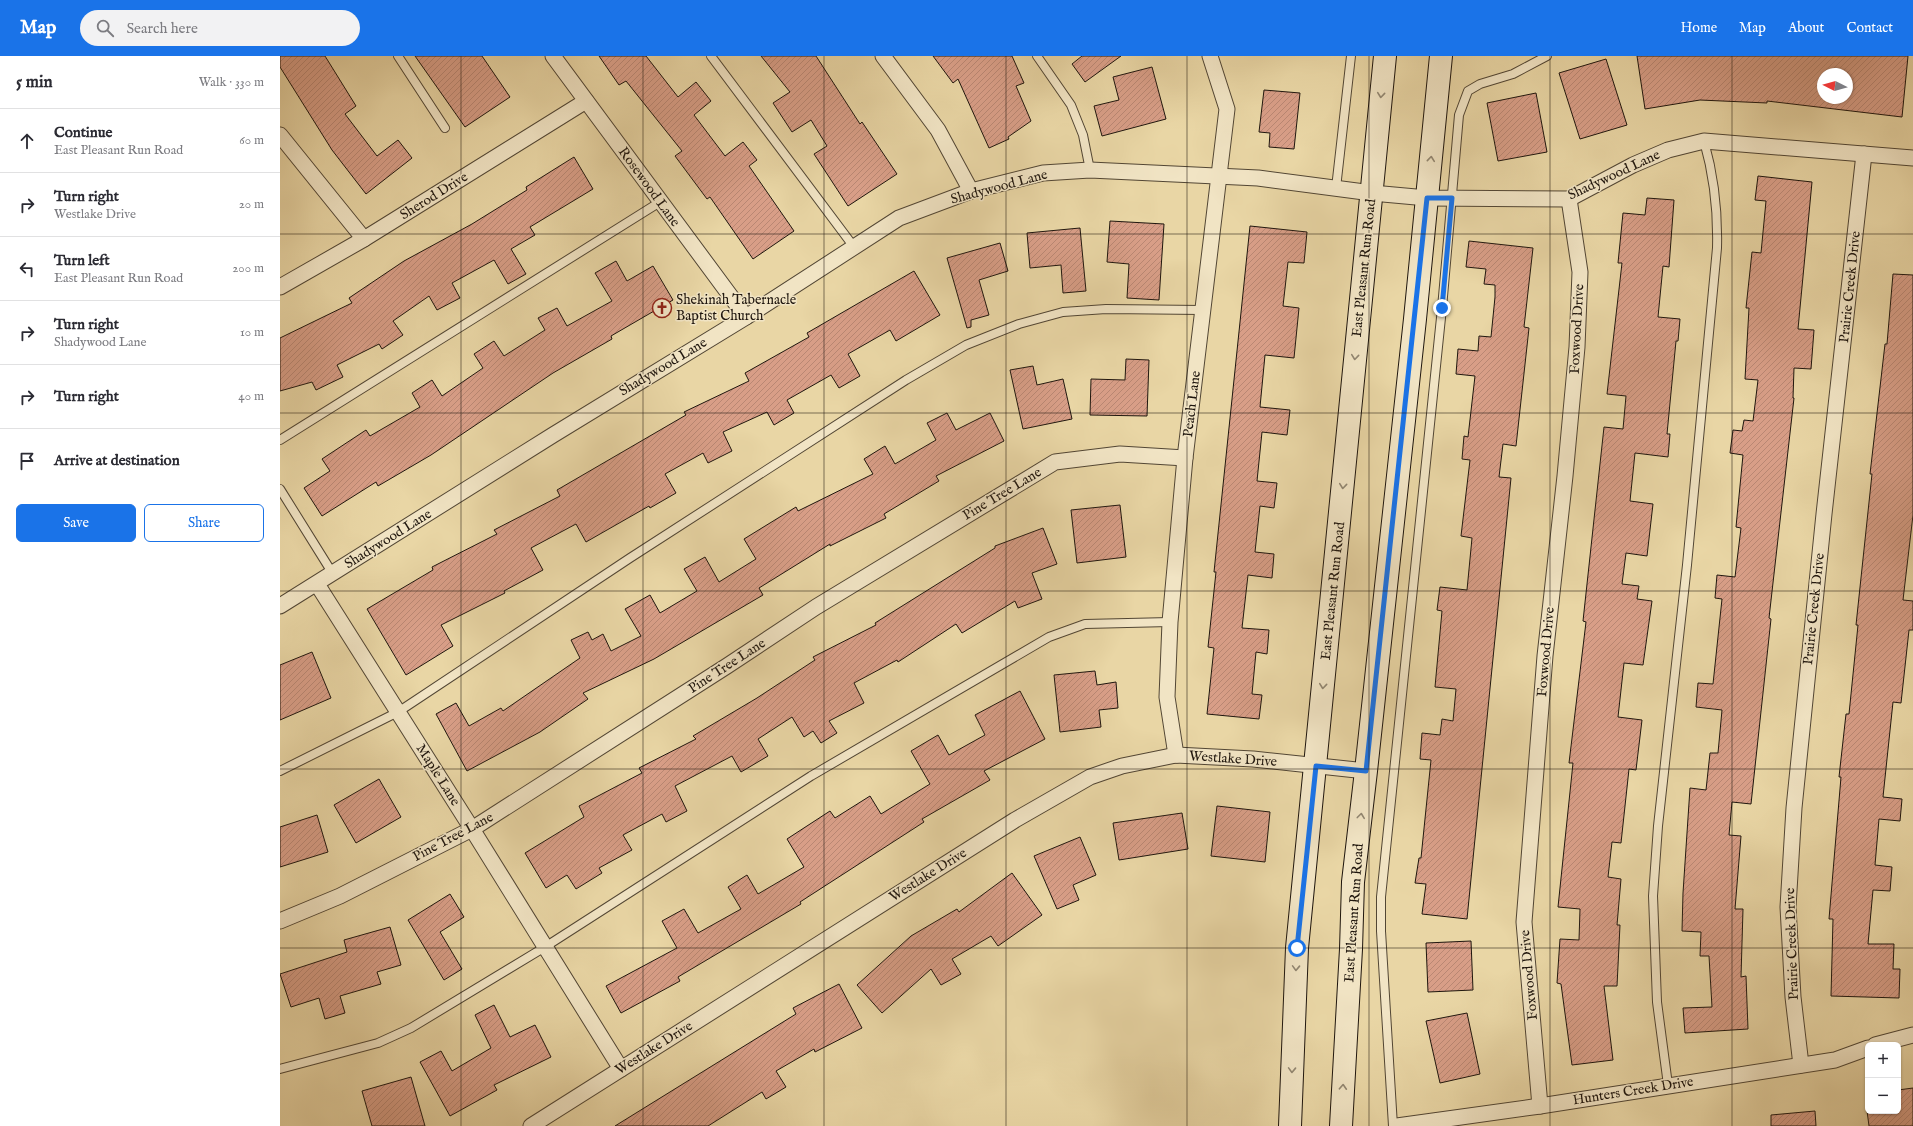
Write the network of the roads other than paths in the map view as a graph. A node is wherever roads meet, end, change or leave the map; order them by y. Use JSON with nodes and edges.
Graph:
{"nodes":[{"id":1,"x":398,"y":56,"type":"edge"},
{"id":2,"x":553,"y":56,"type":"edge"},
{"id":3,"x":711,"y":56,"type":"edge"},
{"id":4,"x":883,"y":56,"type":"edge"},
{"id":5,"x":1037,"y":56,"type":"edge"},
{"id":6,"x":1210,"y":56,"type":"edge"},
{"id":7,"x":1351,"y":56,"type":"edge"},
{"id":8,"x":1385,"y":56,"type":"edge"},
{"id":9,"x":1441,"y":56,"type":"edge"},
{"id":10,"x":1547,"y":56,"type":"edge"},
{"id":11,"x":586,"y":101,"type":"junction"},
{"id":12,"x":445,"y":128,"type":"dead end"},
{"id":13,"x":280,"y":135,"type":"edge"},
{"id":14,"x":1704,"y":140,"type":"junction"},
{"id":15,"x":1864,"y":154,"type":"junction"},
{"id":16,"x":1913,"y":158,"type":"edge"},
{"id":17,"x":1090,"y":170,"type":"junction"},
{"id":18,"x":1219,"y":177,"type":"junction"},
{"id":19,"x":1336,"y":188,"type":"junction"},
{"id":20,"x":971,"y":191,"type":"junction"},
{"id":21,"x":1372,"y":193,"type":"junction"},
{"id":22,"x":1427,"y":198,"type":"junction"},
{"id":23,"x":1452,"y":198,"type":"junction"},
{"id":24,"x":1569,"y":198,"type":"junction"},
{"id":25,"x":660,"y":202,"type":"junction"},
{"id":26,"x":364,"y":239,"type":"junction"},
{"id":27,"x":854,"y":247,"type":"junction"},
{"id":28,"x":280,"y":287,"type":"edge"},
{"id":29,"x":1203,"y":310,"type":"junction"},
{"id":30,"x":746,"y":317,"type":"junction"},
{"id":31,"x":280,"y":440,"type":"edge"},
{"id":32,"x":1185,"y":458,"type":"junction"},
{"id":33,"x":280,"y":490,"type":"edge"},
{"id":34,"x":333,"y":574,"type":"junction"},
{"id":35,"x":318,"y":584,"type":"junction"},
{"id":36,"x":280,"y":606,"type":"edge"},
{"id":37,"x":1170,"y":622,"type":"junction"},
{"id":38,"x":398,"y":712,"type":"junction"},
{"id":39,"x":1176,"y":755,"type":"junction"},
{"id":40,"x":1316,"y":766,"type":"junction"},
{"id":41,"x":280,"y":770,"type":"edge"},
{"id":42,"x":1366,"y":771,"type":"junction"},
{"id":43,"x":472,"y":829,"type":"junction"},
{"id":44,"x":280,"y":921,"type":"edge"},
{"id":45,"x":545,"y":947,"type":"junction"},
{"id":46,"x":1913,"y":1035,"type":"edge"},
{"id":47,"x":1887,"y":1042,"type":"edge"},
{"id":48,"x":1865,"y":1049,"type":"edge"},
{"id":49,"x":1801,"y":1065,"type":"junction"},
{"id":50,"x":280,"y":1069,"type":"edge"},
{"id":51,"x":621,"y":1069,"type":"junction"},
{"id":52,"x":1668,"y":1085,"type":"junction"},
{"id":53,"x":1540,"y":1106,"type":"junction"},
{"id":54,"x":531,"y":1126,"type":"edge"},
{"id":55,"x":1290,"y":1126,"type":"edge"},
{"id":56,"x":1340,"y":1126,"type":"edge"},
{"id":57,"x":1393,"y":1126,"type":"edge"},
{"id":58,"x":1396,"y":1126,"type":"edge"}],
"edges":[{"from":1,"to":12,"type":"lane"},
{"from":2,"to":11,"type":"street","name":"Rosewood Lane"},
{"from":3,"to":27,"type":"lane"},
{"from":4,"to":20,"type":"street"},
{"from":5,"to":17,"type":"lane"},
{"from":6,"to":18,"type":"street","name":"Peach Lane"},
{"from":7,"to":19,"type":"lane"},
{"from":8,"to":21,"type":"main road","name":"East Pleasant Run Road","one_way":true},
{"from":22,"to":9,"type":"main road","name":"East Pleasant Run Road","one_way":true},
{"from":10,"to":23,"type":"lane"},
{"from":11,"to":25,"type":"street","name":"Rosewood Lane"},
{"from":11,"to":26,"type":"street","name":"Sherod Drive"},
{"from":13,"to":26,"type":"street"},
{"from":14,"to":15,"type":"street","name":"Shadywood Lane"},
{"from":14,"to":24,"type":"street","name":"Shadywood Lane"},
{"from":14,"to":52,"type":"lane"},
{"from":15,"to":16,"type":"street","name":"Shadywood Lane"},
{"from":15,"to":49,"type":"street","name":"Prairie Creek Drive"},
{"from":17,"to":18,"type":"street","name":"Shadywood Lane"},
{"from":17,"to":20,"type":"street","name":"Shadywood Lane"},
{"from":18,"to":19,"type":"street","name":"Shadywood Lane"},
{"from":18,"to":29,"type":"street","name":"Peach Lane"},
{"from":19,"to":21,"type":"street","name":"Shadywood Lane"},
{"from":20,"to":27,"type":"street","name":"Shadywood Lane"},
{"from":21,"to":22,"type":"street","name":"Shadywood Lane"},
{"from":21,"to":40,"type":"main road","name":"East Pleasant Run Road","one_way":true},
{"from":22,"to":23,"type":"street","name":"Shadywood Lane"},
{"from":22,"to":42,"type":"main road","name":"East Pleasant Run Road"},
{"from":23,"to":24,"type":"street","name":"Shadywood Lane"},
{"from":23,"to":57,"type":"lane"},
{"from":24,"to":53,"type":"street","name":"Foxwood Drive"},
{"from":25,"to":30,"type":"street","name":"Rosewood Lane"},
{"from":25,"to":31,"type":"lane"},
{"from":26,"to":28,"type":"street","name":"Sherod Drive"},
{"from":27,"to":30,"type":"street","name":"Shadywood Lane"},
{"from":29,"to":32,"type":"street","name":"Peach Lane"},
{"from":29,"to":38,"type":"lane"},
{"from":30,"to":34,"type":"street","name":"Shadywood Lane"},
{"from":32,"to":37,"type":"street","name":"Peach Lane"},
{"from":32,"to":43,"type":"street","name":"Pine Tree Lane"},
{"from":33,"to":34,"type":"lane"},
{"from":34,"to":35,"type":"street","name":"Shadywood Lane"},
{"from":35,"to":36,"type":"street","name":"Shadywood Lane"},
{"from":35,"to":38,"type":"street","name":"Maple Lane"},
{"from":37,"to":39,"type":"street","name":"Peach Lane"},
{"from":37,"to":45,"type":"lane"},
{"from":38,"to":41,"type":"lane"},
{"from":38,"to":43,"type":"street","name":"Maple Lane"},
{"from":39,"to":40,"type":"street","name":"Westlake Drive"},
{"from":39,"to":51,"type":"street","name":"Westlake Drive"},
{"from":40,"to":42,"type":"street","name":"Westlake Drive"},
{"from":40,"to":55,"type":"main road","name":"East Pleasant Run Road","one_way":true},
{"from":56,"to":42,"type":"main road","name":"East Pleasant Run Road","one_way":true},
{"from":43,"to":44,"type":"street","name":"Pine Tree Lane"},
{"from":43,"to":45,"type":"street","name":"Maple Lane"},
{"from":45,"to":50,"type":"lane"},
{"from":45,"to":51,"type":"street","name":"Maple Lane"},
{"from":46,"to":47,"type":"street"},
{"from":48,"to":49,"type":"street","name":"Hunters Creek Drive"},
{"from":49,"to":52,"type":"street","name":"Hunters Creek Drive"},
{"from":51,"to":54,"type":"street","name":"Westlake Drive"},
{"from":52,"to":53,"type":"street","name":"Hunters Creek Drive"},
{"from":53,"to":58,"type":"street","name":"Hunters Creek Drive"}]}
